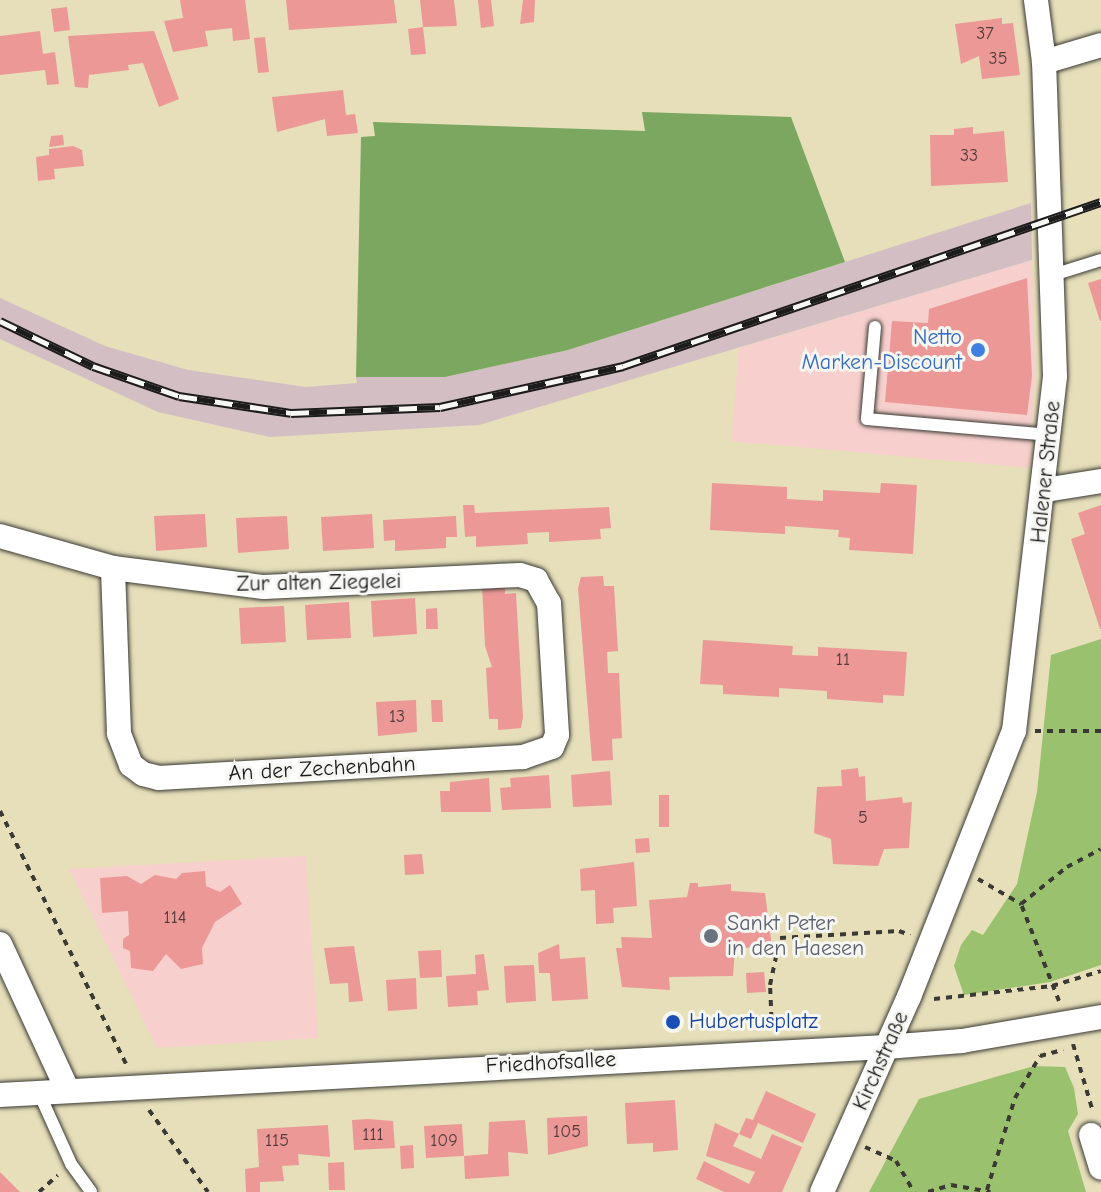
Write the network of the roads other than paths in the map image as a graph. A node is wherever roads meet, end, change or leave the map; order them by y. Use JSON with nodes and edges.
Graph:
{"nodes":[{"id":1,"x":1036,"y":0,"type":"edge"},
{"id":2,"x":1101,"y":45,"type":"edge"},
{"id":3,"x":1044,"y":62,"type":"junction"},
{"id":4,"x":1101,"y":260,"type":"edge"},
{"id":5,"x":1053,"y":275,"type":"junction"},
{"id":6,"x":875,"y":327,"type":"dead end"},
{"id":7,"x":1050,"y":435,"type":"junction"},
{"id":8,"x":1101,"y":481,"type":"edge"},
{"id":9,"x":1045,"y":490,"type":"junction"},
{"id":10,"x":0,"y":536,"type":"edge"},
{"id":11,"x":113,"y":568,"type":"junction"},
{"id":12,"x":544,"y":587,"type":"joint"},
{"id":13,"x":934,"y":935,"type":"joint"},
{"id":14,"x":0,"y":944,"type":"edge"},
{"id":15,"x":1101,"y":1017,"type":"edge"},
{"id":16,"x":886,"y":1047,"type":"junction"},
{"id":17,"x":68,"y":1091,"type":"junction"},
{"id":18,"x":39,"y":1093,"type":"junction"},
{"id":19,"x":0,"y":1095,"type":"edge"},
{"id":20,"x":1091,"y":1135,"type":"road end"},
{"id":21,"x":1101,"y":1168,"type":"edge"},
{"id":22,"x":91,"y":1192,"type":"edge"},
{"id":23,"x":822,"y":1192,"type":"edge"}],
"edges":[{"from":1,"to":3,"type":"street","name":"Halener Straße"},
{"from":2,"to":3,"type":"street"},
{"from":3,"to":5,"type":"street","name":"Halener Straße"},
{"from":4,"to":5,"type":"lane"},
{"from":5,"to":7,"type":"street","name":"Halener Straße"},
{"from":6,"to":7,"type":"lane"},
{"from":7,"to":9,"type":"street","name":"Halener Straße"},
{"from":8,"to":9,"type":"street"},
{"from":9,"to":13,"type":"street","name":"Halener Straße"},
{"from":10,"to":11,"type":"street","name":"Zur alten Ziegelei"},
{"from":11,"to":12,"type":"street","name":"Zur alten Ziegelei"},
{"from":11,"to":12,"type":"street","name":"An der Zechenbahn"},
{"from":13,"to":16,"type":"street","name":"Kirchstraße"},
{"from":14,"to":17,"type":"street"},
{"from":15,"to":16,"type":"street","name":"Friedhofsallee"},
{"from":16,"to":17,"type":"street","name":"Friedhofsallee"},
{"from":16,"to":23,"type":"street","name":"Kirchstraße"},
{"from":17,"to":18,"type":"street","name":"Friedhofsallee"},
{"from":18,"to":19,"type":"street","name":"Friedhofsallee"},
{"from":18,"to":22,"type":"lane"},
{"from":20,"to":21,"type":"street"}]}
